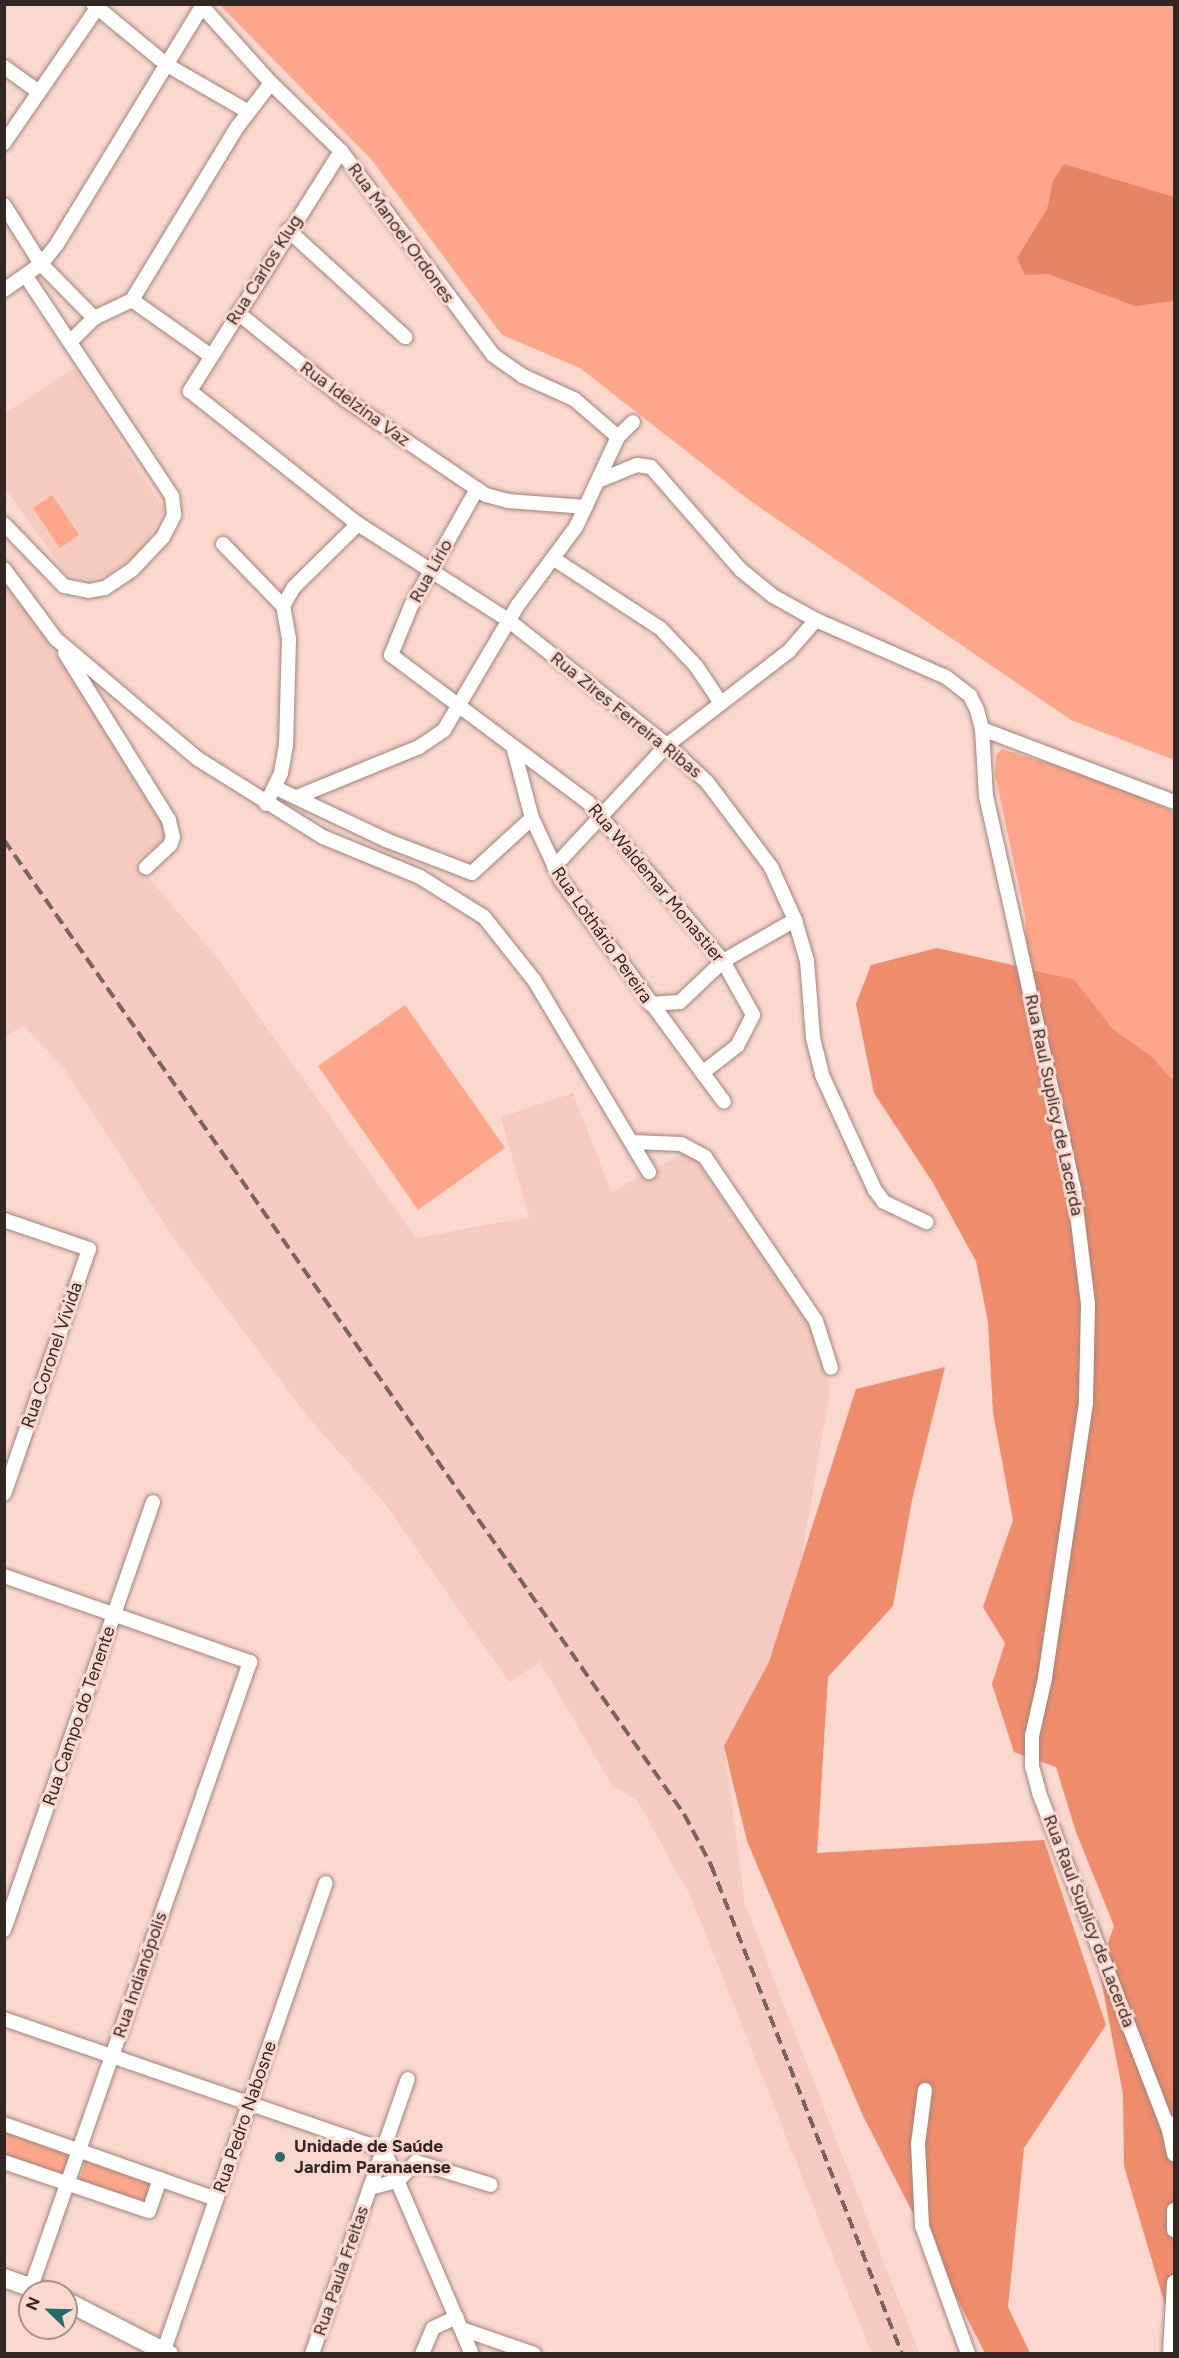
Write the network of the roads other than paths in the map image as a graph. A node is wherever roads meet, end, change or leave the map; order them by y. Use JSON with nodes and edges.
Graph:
{"nodes":[{"id":1,"x":201,"y":5,"type":"edge"},
{"id":2,"x":95,"y":6,"type":"edge"},
{"id":3,"x":167,"y":65,"type":"junction"},
{"id":4,"x":4,"y":67,"type":"edge"},
{"id":5,"x":271,"y":83,"type":"junction"},
{"id":6,"x":39,"y":92,"type":"junction"},
{"id":7,"x":248,"y":111,"type":"junction"},
{"id":8,"x":4,"y":143,"type":"edge"},
{"id":9,"x":341,"y":151,"type":"junction"},
{"id":10,"x":4,"y":205,"type":"edge"},
{"id":11,"x":288,"y":230,"type":"junction"},
{"id":12,"x":41,"y":264,"type":"junction"},
{"id":13,"x":26,"y":276,"type":"junction"},
{"id":14,"x":4,"y":290,"type":"edge"},
{"id":15,"x":132,"y":300,"type":"junction"},
{"id":16,"x":238,"y":313,"type":"junction"},
{"id":17,"x":94,"y":318,"type":"junction"},
{"id":18,"x":405,"y":337,"type":"dead end"},
{"id":19,"x":70,"y":342,"type":"junction"},
{"id":20,"x":212,"y":356,"type":"junction"},
{"id":21,"x":190,"y":391,"type":"joint"},
{"id":22,"x":633,"y":422,"type":"dead end"},
{"id":23,"x":618,"y":437,"type":"junction"},
{"id":24,"x":598,"y":481,"type":"junction"},
{"id":25,"x":477,"y":489,"type":"junction"},
{"id":26,"x":586,"y":507,"type":"junction"},
{"id":27,"x":4,"y":524,"type":"edge"},
{"id":28,"x":358,"y":524,"type":"junction"},
{"id":29,"x":223,"y":544,"type":"dead end"},
{"id":30,"x":554,"y":559,"type":"junction"},
{"id":31,"x":4,"y":569,"type":"edge"},
{"id":32,"x":431,"y":570,"type":"junction"},
{"id":33,"x":283,"y":606,"type":"junction"},
{"id":34,"x":508,"y":620,"type":"junction"},
{"id":35,"x":816,"y":620,"type":"junction"},
{"id":36,"x":56,"y":639,"type":"junction"},
{"id":37,"x":390,"y":655,"type":"joint"},
{"id":38,"x":721,"y":703,"type":"junction"},
{"id":39,"x":459,"y":706,"type":"junction"},
{"id":40,"x":982,"y":729,"type":"junction"},
{"id":41,"x":667,"y":745,"type":"junction"},
{"id":42,"x":514,"y":750,"type":"junction"},
{"id":43,"x":276,"y":788,"type":"junction"},
{"id":44,"x":297,"y":797,"type":"junction"},
{"id":45,"x":1174,"y":802,"type":"edge"},
{"id":46,"x":266,"y":804,"type":"junction"},
{"id":47,"x":532,"y":818,"type":"junction"},
{"id":48,"x":603,"y":818,"type":"junction"},
{"id":49,"x":146,"y":867,"type":"dead end"},
{"id":50,"x":554,"y":867,"type":"junction"},
{"id":51,"x":795,"y":920,"type":"junction"},
{"id":52,"x":723,"y":961,"type":"junction"},
{"id":53,"x":650,"y":1004,"type":"junction"},
{"id":54,"x":702,"y":1073,"type":"junction"},
{"id":55,"x":724,"y":1102,"type":"dead end"},
{"id":56,"x":632,"y":1142,"type":"junction"},
{"id":57,"x":649,"y":1172,"type":"dead end"},
{"id":58,"x":4,"y":1220,"type":"edge"},
{"id":59,"x":926,"y":1222,"type":"dead end"},
{"id":60,"x":831,"y":1368,"type":"dead end"},
{"id":61,"x":4,"y":1494,"type":"edge"},
{"id":62,"x":153,"y":1502,"type":"dead end"},
{"id":63,"x":4,"y":1576,"type":"edge"},
{"id":64,"x":114,"y":1614,"type":"junction"},
{"id":65,"x":326,"y":1883,"type":"dead end"},
{"id":66,"x":4,"y":1930,"type":"edge"},
{"id":67,"x":4,"y":2019,"type":"edge"},
{"id":68,"x":112,"y":2056,"type":"junction"},
{"id":69,"x":408,"y":2079,"type":"dead end"},
{"id":70,"x":925,"y":2090,"type":"dead end"},
{"id":71,"x":250,"y":2103,"type":"junction"},
{"id":72,"x":4,"y":2124,"type":"edge"},
{"id":73,"x":384,"y":2150,"type":"junction"},
{"id":74,"x":79,"y":2151,"type":"junction"},
{"id":75,"x":1174,"y":2154,"type":"edge"},
{"id":76,"x":4,"y":2162,"type":"edge"},
{"id":77,"x":160,"y":2179,"type":"junction"},
{"id":78,"x":399,"y":2180,"type":"junction"},
{"id":79,"x":68,"y":2183,"type":"junction"},
{"id":80,"x":491,"y":2185,"type":"dead end"},
{"id":81,"x":370,"y":2188,"type":"junction"},
{"id":82,"x":216,"y":2199,"type":"junction"},
{"id":83,"x":1174,"y":2210,"type":"edge"},
{"id":84,"x":1174,"y":2230,"type":"edge"},
{"id":85,"x":40,"y":2280,"type":"edge"},
{"id":86,"x":1174,"y":2282,"type":"edge"},
{"id":87,"x":78,"y":2307,"type":"edge"},
{"id":88,"x":459,"y":2323,"type":"junction"},
{"id":89,"x":166,"y":2352,"type":"edge"},
{"id":90,"x":312,"y":2354,"type":"edge"},
{"id":91,"x":422,"y":2354,"type":"edge"},
{"id":92,"x":472,"y":2354,"type":"edge"},
{"id":93,"x":534,"y":2354,"type":"edge"},
{"id":94,"x":968,"y":2354,"type":"edge"},
{"id":95,"x":1170,"y":2354,"type":"edge"}],
"edges":[{"from":1,"to":3,"type":"street"},
{"from":1,"to":5,"type":"street","name":"Rua Manoel Ordones"},
{"from":2,"to":3,"type":"street"},
{"from":2,"to":6,"type":"street"},
{"from":3,"to":7,"type":"street"},
{"from":3,"to":12,"type":"street"},
{"from":4,"to":6,"type":"street"},
{"from":5,"to":7,"type":"street"},
{"from":5,"to":9,"type":"street","name":"Rua Manoel Ordones"},
{"from":6,"to":8,"type":"street"},
{"from":7,"to":15,"type":"street"},
{"from":9,"to":11,"type":"street","name":"Rua Carlos Klug"},
{"from":9,"to":23,"type":"street","name":"Rua Manoel Ordones"},
{"from":10,"to":12,"type":"street"},
{"from":11,"to":16,"type":"street","name":"Rua Carlos Klug"},
{"from":11,"to":18,"type":"street"},
{"from":12,"to":13,"type":"street"},
{"from":12,"to":17,"type":"street"},
{"from":13,"to":14,"type":"street"},
{"from":13,"to":19,"type":"street"},
{"from":15,"to":17,"type":"street"},
{"from":15,"to":20,"type":"street"},
{"from":16,"to":20,"type":"street","name":"Rua Carlos Klug"},
{"from":16,"to":25,"type":"street","name":"Rua Idelzina Vaz"},
{"from":17,"to":19,"type":"street"},
{"from":19,"to":27,"type":"street"},
{"from":20,"to":21,"type":"street","name":"Rua Carlos Klug"},
{"from":21,"to":28,"type":"street","name":"Rua Zires Ferreira Ribas"},
{"from":22,"to":23,"type":"street"},
{"from":23,"to":24,"type":"street"},
{"from":24,"to":26,"type":"street"},
{"from":24,"to":35,"type":"street"},
{"from":25,"to":26,"type":"street","name":"Rua Idelzina Vaz"},
{"from":25,"to":32,"type":"street","name":"Rua Lírio"},
{"from":26,"to":30,"type":"street"},
{"from":28,"to":32,"type":"street","name":"Rua Zires Ferreira Ribas"},
{"from":28,"to":33,"type":"street"},
{"from":29,"to":33,"type":"street"},
{"from":30,"to":34,"type":"street"},
{"from":30,"to":38,"type":"street"},
{"from":31,"to":36,"type":"street"},
{"from":32,"to":34,"type":"street","name":"Rua Zires Ferreira Ribas"},
{"from":32,"to":37,"type":"street","name":"Rua Lírio"},
{"from":33,"to":43,"type":"street"},
{"from":34,"to":39,"type":"street"},
{"from":34,"to":41,"type":"street","name":"Rua Zires Ferreira Ribas"},
{"from":35,"to":38,"type":"street"},
{"from":35,"to":40,"type":"street","name":"Rua Raul Suplicy de Lacerda"},
{"from":36,"to":46,"type":"street"},
{"from":36,"to":49,"type":"street"},
{"from":37,"to":39,"type":"street","name":"Rua Waldemar Monastier"},
{"from":38,"to":41,"type":"street"},
{"from":39,"to":42,"type":"street","name":"Rua Waldemar Monastier"},
{"from":39,"to":44,"type":"street"},
{"from":40,"to":45,"type":"street"},
{"from":40,"to":75,"type":"street","name":"Rua Raul Suplicy de Lacerda"},
{"from":41,"to":48,"type":"street"},
{"from":41,"to":51,"type":"street","name":"Rua Zires Ferreira Ribas"},
{"from":42,"to":47,"type":"street","name":"Rua Lothário Pereira"},
{"from":42,"to":48,"type":"street","name":"Rua Waldemar Monastier"},
{"from":43,"to":44,"type":"street"},
{"from":43,"to":46,"type":"street"},
{"from":44,"to":47,"type":"street"},
{"from":46,"to":56,"type":"street"},
{"from":47,"to":50,"type":"street","name":"Rua Lothário Pereira"},
{"from":48,"to":50,"type":"street"},
{"from":48,"to":52,"type":"street","name":"Rua Waldemar Monastier"},
{"from":50,"to":53,"type":"street","name":"Rua Lothário Pereira"},
{"from":51,"to":52,"type":"street"},
{"from":51,"to":59,"type":"street","name":"Rua Zires Ferreira Ribas"},
{"from":52,"to":53,"type":"street"},
{"from":52,"to":54,"type":"street","name":"Rua Waldemar Monastier"},
{"from":53,"to":54,"type":"street","name":"Rua Lothário Pereira"},
{"from":54,"to":55,"type":"street","name":"Rua Lothário Pereira"},
{"from":56,"to":57,"type":"street"},
{"from":56,"to":60,"type":"street"},
{"from":58,"to":61,"type":"street","name":"Rua Coronel Vivida"},
{"from":62,"to":64,"type":"street","name":"Rua Campo do Tenente"},
{"from":63,"to":64,"type":"street"},
{"from":64,"to":66,"type":"street","name":"Rua Campo do Tenente"},
{"from":64,"to":68,"type":"street","name":"Rua Indianópolis"},
{"from":65,"to":71,"type":"street","name":"Rua Pedro Nabosne"},
{"from":67,"to":68,"type":"street"},
{"from":68,"to":71,"type":"street"},
{"from":68,"to":74,"type":"street","name":"Rua Indianópolis"},
{"from":69,"to":73,"type":"street","name":"Rua Paula Freitas"},
{"from":70,"to":94,"type":"street"},
{"from":71,"to":73,"type":"street"},
{"from":71,"to":82,"type":"street","name":"Rua Pedro Nabosne"},
{"from":72,"to":74,"type":"street"},
{"from":73,"to":78,"type":"street"},
{"from":73,"to":81,"type":"street","name":"Rua Paula Freitas"},
{"from":74,"to":77,"type":"street"},
{"from":74,"to":79,"type":"street","name":"Rua Indianópolis"},
{"from":76,"to":79,"type":"street"},
{"from":77,"to":79,"type":"street"},
{"from":77,"to":82,"type":"street"},
{"from":78,"to":80,"type":"street"},
{"from":78,"to":81,"type":"street","name":"Rua Paula Freitas"},
{"from":78,"to":88,"type":"street"},
{"from":79,"to":85,"type":"street","name":"Rua Indianópolis"},
{"from":81,"to":90,"type":"street","name":"Rua Paula Freitas"},
{"from":82,"to":89,"type":"street","name":"Rua Pedro Nabosne"},
{"from":83,"to":84,"type":"street"},
{"from":86,"to":95,"type":"street"},
{"from":87,"to":89,"type":"main road"},
{"from":88,"to":91,"type":"street"},
{"from":88,"to":92,"type":"street"},
{"from":88,"to":93,"type":"street"}]}
